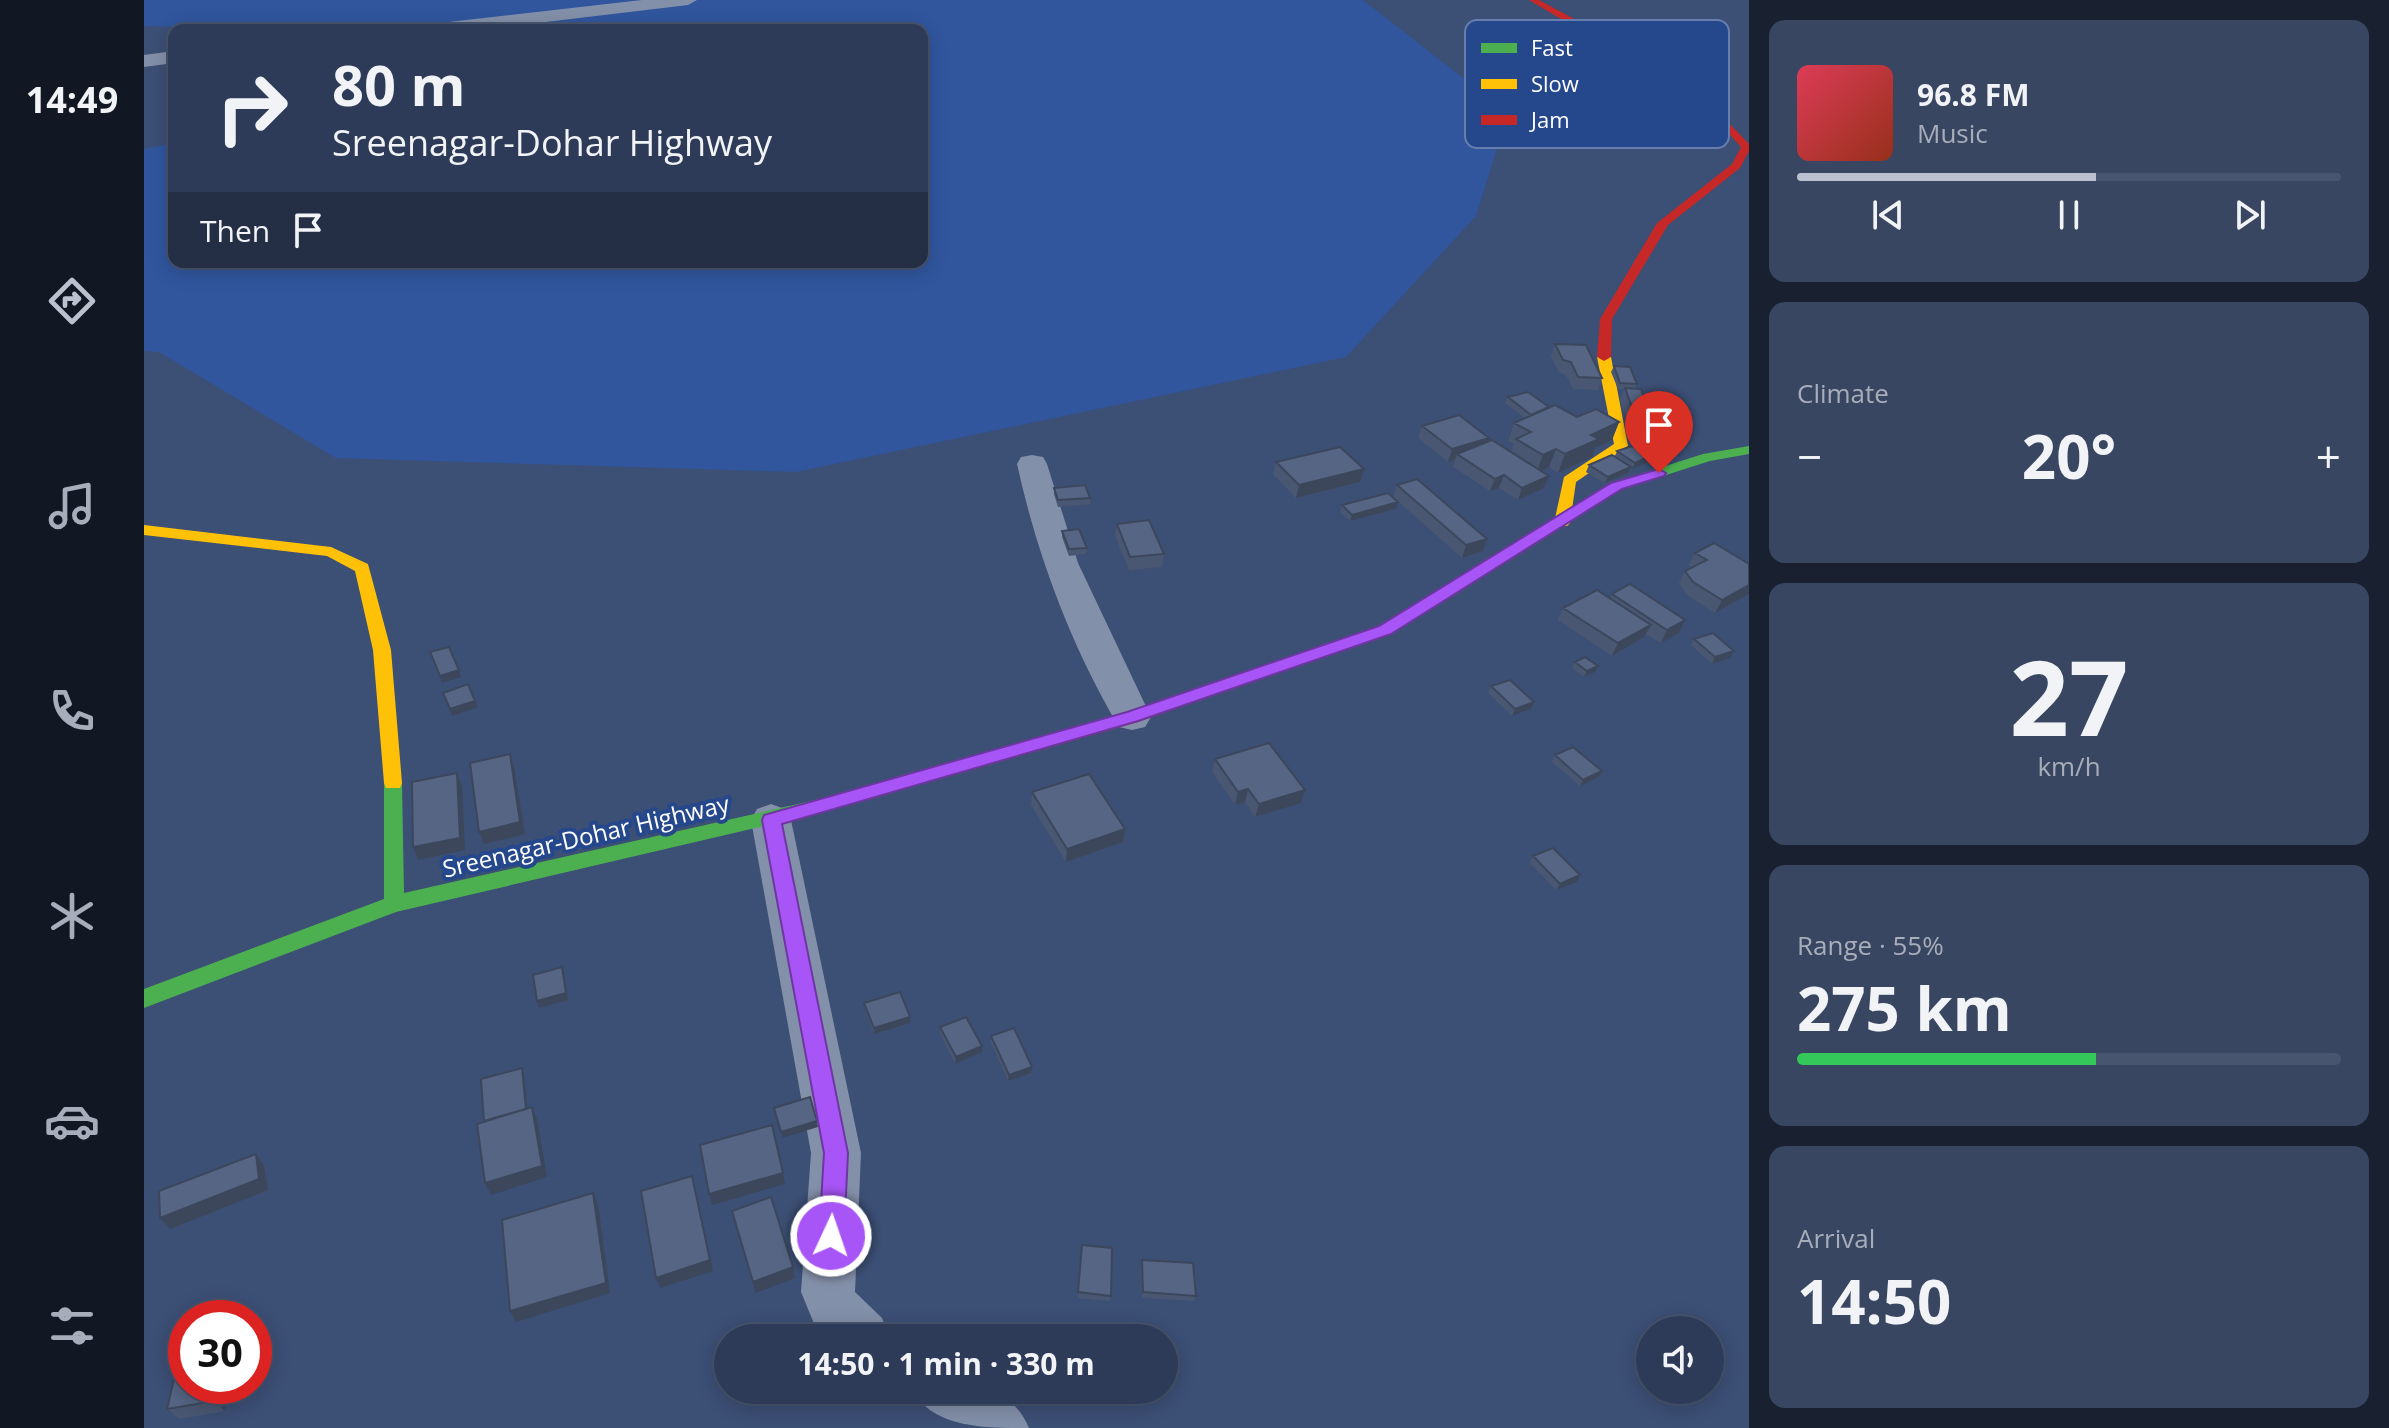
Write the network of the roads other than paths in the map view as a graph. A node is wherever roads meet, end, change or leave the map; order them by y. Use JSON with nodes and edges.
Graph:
{"nodes":[{"id":1,"x":688,"y":0,"type":"edge"},
{"id":2,"x":1533,"y":0,"type":"edge"},
{"id":3,"x":1567,"y":20,"type":"edge"},
{"id":4,"x":482,"y":24,"type":"edge"},
{"id":5,"x":168,"y":58,"type":"edge"},
{"id":6,"x":144,"y":61,"type":"edge"},
{"id":7,"x":1729,"y":124,"type":"edge"},
{"id":8,"x":1749,"y":450,"type":"edge"},
{"id":9,"x":1032,"y":464,"type":"dead end"},
{"id":10,"x":1562,"y":523,"type":"junction"},
{"id":11,"x":144,"y":530,"type":"edge"},
{"id":12,"x":1132,"y":717,"type":"junction"},
{"id":13,"x":771,"y":820,"type":"junction"},
{"id":14,"x":394,"y":904,"type":"junction"},
{"id":15,"x":144,"y":999,"type":"edge"},
{"id":16,"x":846,"y":1324,"type":"edge"},
{"id":17,"x":963,"y":1404,"type":"edge"},
{"id":18,"x":1000,"y":1428,"type":"edge"}],
"edges":[{"from":1,"to":4,"type":"street"},
{"from":2,"to":3,"type":"street"},
{"from":5,"to":6,"type":"street"},
{"from":7,"to":10,"type":"street"},
{"from":8,"to":10,"type":"street","name":"Sreenagar-Dohar Highway"},
{"from":9,"to":12,"type":"street"},
{"from":10,"to":12,"type":"street","name":"Sreenagar-Dohar Highway"},
{"from":11,"to":14,"type":"street"},
{"from":12,"to":13,"type":"street","name":"Sreenagar-Dohar Highway"},
{"from":13,"to":14,"type":"street","name":"Sreenagar-Dohar Highway"},
{"from":13,"to":16,"type":"street"},
{"from":14,"to":15,"type":"street","name":"Sreenagar-Dohar Highway"},
{"from":17,"to":18,"type":"street"}]}
